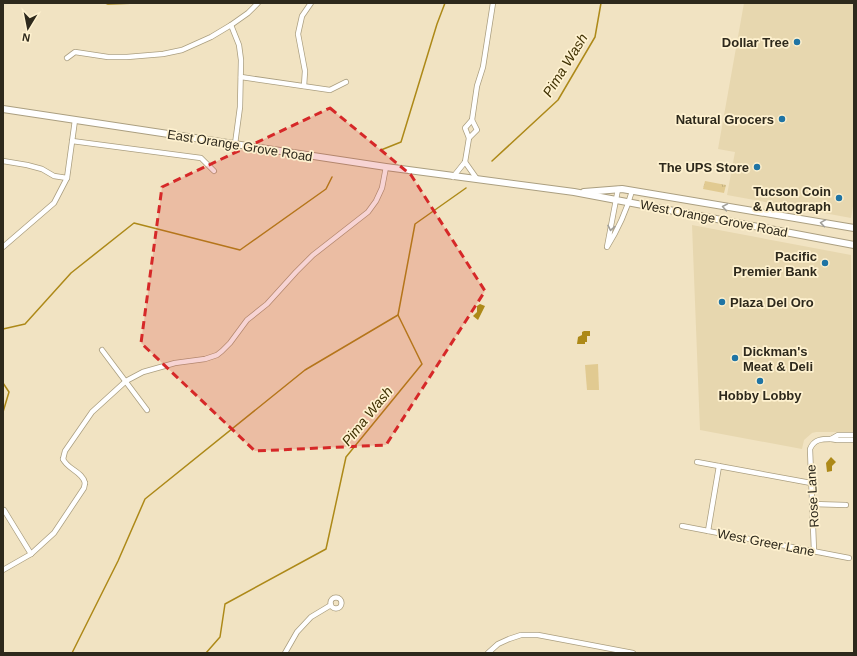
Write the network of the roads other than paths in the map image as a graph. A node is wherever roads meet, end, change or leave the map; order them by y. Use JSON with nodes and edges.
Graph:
{"nodes":[{"id":1,"x":258,"y":3,"type":"edge"},
{"id":2,"x":311,"y":3,"type":"edge"},
{"id":3,"x":493,"y":3,"type":"edge"},
{"id":4,"x":231,"y":25,"type":"junction"},
{"id":5,"x":67,"y":58,"type":"dead end"},
{"id":6,"x":241,"y":77,"type":"junction"},
{"id":7,"x":346,"y":82,"type":"dead end"},
{"id":8,"x":304,"y":86,"type":"junction"},
{"id":9,"x":3,"y":109,"type":"edge"},
{"id":10,"x":75,"y":120,"type":"junction"},
{"id":11,"x":472,"y":120,"type":"junction"},
{"id":12,"x":469,"y":138,"type":"junction"},
{"id":13,"x":72,"y":141,"type":"junction"},
{"id":14,"x":235,"y":144,"type":"junction"},
{"id":15,"x":3,"y":162,"type":"edge"},
{"id":16,"x":465,"y":162,"type":"junction"},
{"id":17,"x":386,"y":167,"type":"junction"},
{"id":18,"x":214,"y":171,"type":"dead end"},
{"id":19,"x":452,"y":177,"type":"junction"},
{"id":20,"x":67,"y":178,"type":"junction"},
{"id":21,"x":477,"y":180,"type":"junction"},
{"id":22,"x":618,"y":190,"type":"junction"},
{"id":23,"x":632,"y":191,"type":"junction"},
{"id":24,"x":574,"y":192,"type":"junction"},
{"id":25,"x":616,"y":200,"type":"junction"},
{"id":26,"x":629,"y":202,"type":"junction"},
{"id":27,"x":854,"y":228,"type":"edge"},
{"id":28,"x":854,"y":245,"type":"edge"},
{"id":29,"x":3,"y":247,"type":"edge"},
{"id":30,"x":102,"y":350,"type":"dead end"},
{"id":31,"x":126,"y":381,"type":"junction"},
{"id":32,"x":147,"y":410,"type":"dead end"},
{"id":33,"x":854,"y":435,"type":"edge"},
{"id":34,"x":831,"y":439,"type":"junction"},
{"id":35,"x":854,"y":440,"type":"edge"},
{"id":36,"x":697,"y":462,"type":"dead end"},
{"id":37,"x":719,"y":466,"type":"junction"},
{"id":38,"x":811,"y":483,"type":"junction"},
{"id":39,"x":812,"y":504,"type":"junction"},
{"id":40,"x":846,"y":505,"type":"dead end"},
{"id":41,"x":4,"y":510,"type":"dead end"},
{"id":42,"x":682,"y":526,"type":"dead end"},
{"id":43,"x":708,"y":531,"type":"junction"},
{"id":44,"x":814,"y":551,"type":"junction"},
{"id":45,"x":31,"y":554,"type":"junction"},
{"id":46,"x":849,"y":558,"type":"dead end"},
{"id":47,"x":3,"y":570,"type":"edge"},
{"id":48,"x":332,"y":605,"type":"dead end"},
{"id":49,"x":602,"y":650,"type":"edge"},
{"id":50,"x":285,"y":653,"type":"edge"},
{"id":51,"x":488,"y":653,"type":"edge"},
{"id":52,"x":633,"y":653,"type":"edge"}],
"edges":[{"from":1,"to":4,"type":"street"},
{"from":2,"to":8,"type":"street"},
{"from":3,"to":11,"type":"street"},
{"from":4,"to":5,"type":"street"},
{"from":4,"to":6,"type":"street"},
{"from":6,"to":8,"type":"street"},
{"from":6,"to":14,"type":"street"},
{"from":7,"to":8,"type":"street"},
{"from":9,"to":10,"type":"main road","name":"East Orange Grove Road"},
{"from":10,"to":13,"type":"street"},
{"from":10,"to":14,"type":"main road","name":"East Orange Grove Road"},
{"from":11,"to":12,"type":"street"},
{"from":11,"to":12,"type":"street"},
{"from":12,"to":16,"type":"street"},
{"from":13,"to":18,"type":"street"},
{"from":13,"to":20,"type":"street"},
{"from":14,"to":17,"type":"main road","name":"East Orange Grove Road"},
{"from":15,"to":20,"type":"street"},
{"from":16,"to":19,"type":"street"},
{"from":16,"to":21,"type":"street"},
{"from":17,"to":19,"type":"main road","name":"East Orange Grove Road"},
{"from":17,"to":31,"type":"street"},
{"from":19,"to":21,"type":"main road","name":"East Orange Grove Road"},
{"from":20,"to":29,"type":"street"},
{"from":21,"to":24,"type":"main road","name":"West Orange Grove Road"},
{"from":22,"to":23,"type":"main road","name":"West Orange Grove Road"},
{"from":22,"to":24,"type":"main road","name":"West Orange Grove Road"},
{"from":22,"to":25,"type":"street"},
{"from":23,"to":26,"type":"street"},
{"from":27,"to":23,"type":"main road","name":"West Orange Grove Road","one_way":true},
{"from":24,"to":25,"type":"main road","name":"West Orange Grove Road"},
{"from":25,"to":26,"type":"main road","name":"West Orange Grove Road"},
{"from":25,"to":26,"type":"street","one_way":true},
{"from":26,"to":28,"type":"main road","name":"West Orange Grove Road"},
{"from":30,"to":31,"type":"street"},
{"from":31,"to":32,"type":"street"},
{"from":31,"to":45,"type":"street"},
{"from":33,"to":34,"type":"street"},
{"from":34,"to":35,"type":"street"},
{"from":34,"to":38,"type":"street","name":"Rose Lane"},
{"from":36,"to":37,"type":"street"},
{"from":37,"to":38,"type":"street"},
{"from":37,"to":43,"type":"street"},
{"from":38,"to":39,"type":"street","name":"Rose Lane"},
{"from":39,"to":40,"type":"street"},
{"from":39,"to":44,"type":"street","name":"Rose Lane"},
{"from":41,"to":45,"type":"street"},
{"from":42,"to":43,"type":"street","name":"West Greer Lane"},
{"from":43,"to":44,"type":"street","name":"West Greer Lane"},
{"from":44,"to":46,"type":"street","name":"West Greer Lane"},
{"from":45,"to":47,"type":"street"},
{"from":48,"to":50,"type":"street"},
{"from":49,"to":51,"type":"street"},
{"from":49,"to":52,"type":"street"}]}
